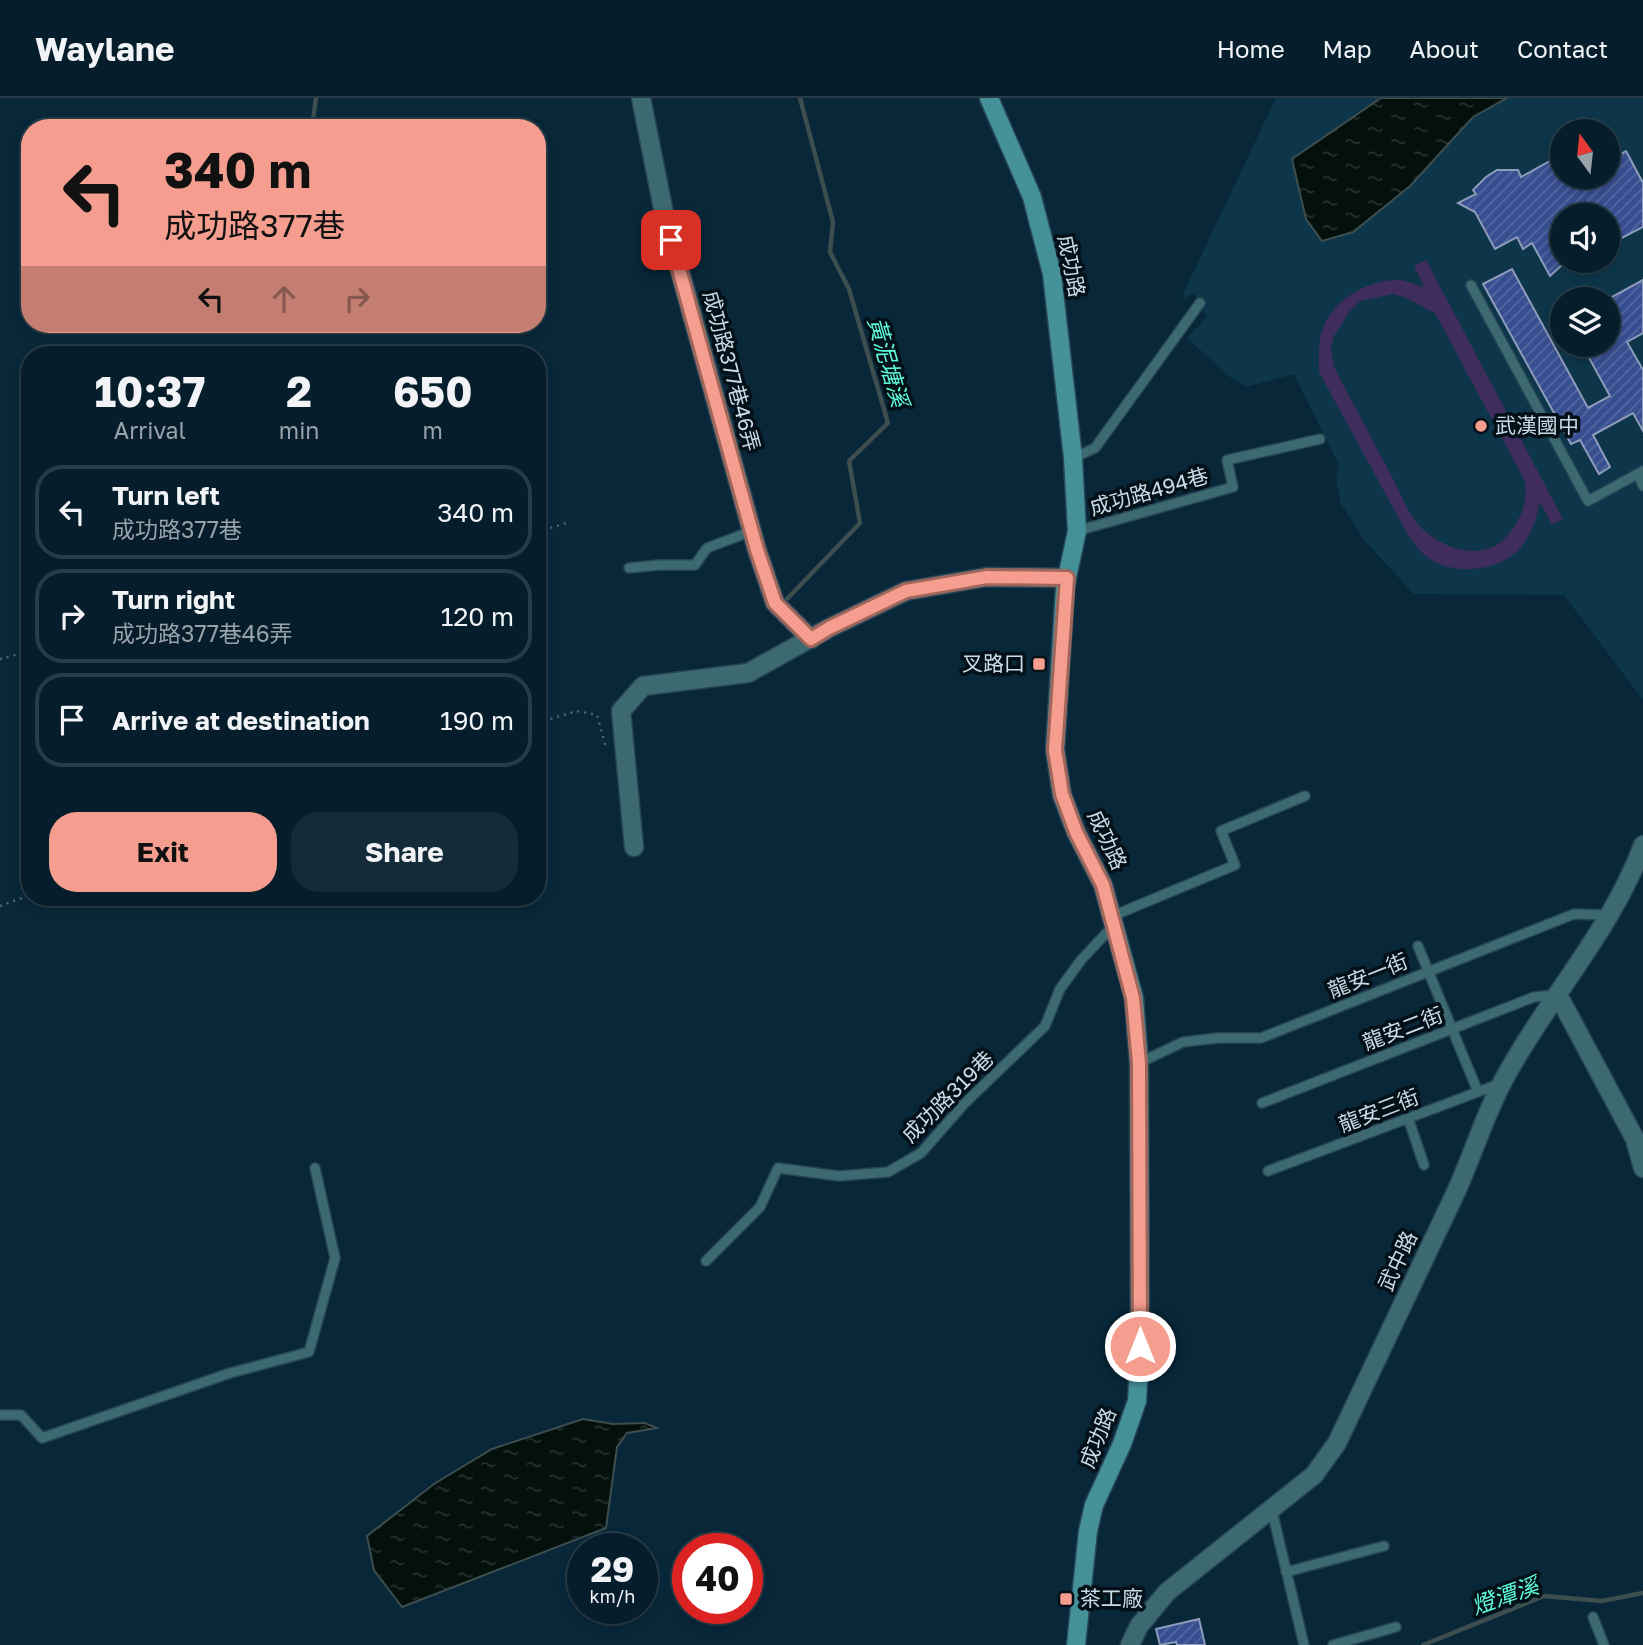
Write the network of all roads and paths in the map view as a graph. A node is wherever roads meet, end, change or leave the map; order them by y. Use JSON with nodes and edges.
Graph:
{"nodes":[{"id":1,"x":641,"y":98,"type":"edge"},
{"id":2,"x":989,"y":98,"type":"edge"},
{"id":3,"x":1471,"y":285,"type":"dead end"},
{"id":4,"x":1200,"y":303,"type":"dead end"},
{"id":5,"x":1320,"y":439,"type":"dead end"},
{"id":6,"x":1073,"y":458,"type":"junction"},
{"id":7,"x":1641,"y":473,"type":"edge"},
{"id":8,"x":1643,"y":486,"type":"edge"},
{"id":9,"x":570,"y":522,"type":"dead end"},
{"id":10,"x":546,"y":530,"type":"edge"},
{"id":11,"x":752,"y":531,"type":"junction"},
{"id":12,"x":1077,"y":531,"type":"junction"},
{"id":13,"x":629,"y":568,"type":"dead end"},
{"id":14,"x":1067,"y":578,"type":"junction"},
{"id":15,"x":811,"y":639,"type":"junction"},
{"id":16,"x":21,"y":653,"type":"edge"},
{"id":17,"x":0,"y":659,"type":"edge"},
{"id":18,"x":546,"y":720,"type":"edge"},
{"id":19,"x":623,"y":741,"type":"junction"},
{"id":20,"x":1304,"y":796,"type":"dead end"},
{"id":21,"x":1643,"y":845,"type":"edge"},
{"id":22,"x":634,"y":847,"type":"dead end"},
{"id":23,"x":21,"y":898,"type":"edge"},
{"id":24,"x":0,"y":906,"type":"edge"},
{"id":25,"x":1609,"y":915,"type":"junction"},
{"id":26,"x":1112,"y":921,"type":"junction"},
{"id":27,"x":1418,"y":946,"type":"dead end"},
{"id":28,"x":1428,"y":970,"type":"junction"},
{"id":29,"x":1558,"y":995,"type":"junction"},
{"id":30,"x":1452,"y":1029,"type":"junction"},
{"id":31,"x":1139,"y":1063,"type":"junction"},
{"id":32,"x":1502,"y":1083,"type":"junction"},
{"id":33,"x":1478,"y":1092,"type":"junction"},
{"id":34,"x":1262,"y":1102,"type":"dead end"},
{"id":35,"x":1408,"y":1118,"type":"junction"},
{"id":36,"x":1424,"y":1164,"type":"dead end"},
{"id":37,"x":315,"y":1168,"type":"dead end"},
{"id":38,"x":1643,"y":1168,"type":"edge"},
{"id":39,"x":1268,"y":1171,"type":"dead end"},
{"id":40,"x":706,"y":1261,"type":"dead end"},
{"id":41,"x":0,"y":1415,"type":"edge"},
{"id":42,"x":1272,"y":1511,"type":"junction"},
{"id":43,"x":1384,"y":1546,"type":"dead end"},
{"id":44,"x":1286,"y":1572,"type":"junction"},
{"id":45,"x":1593,"y":1617,"type":"dead end"},
{"id":46,"x":1396,"y":1627,"type":"dead end"},
{"id":47,"x":1076,"y":1645,"type":"edge"},
{"id":48,"x":1130,"y":1645,"type":"edge"},
{"id":49,"x":1304,"y":1645,"type":"edge"},
{"id":50,"x":1333,"y":1645,"type":"edge"},
{"id":51,"x":1604,"y":1645,"type":"edge"}],
"edges":[{"from":1,"to":11,"type":"street","name":"成功路377巷46弄"},
{"from":2,"to":6,"type":"street","name":"成功路"},
{"from":3,"to":7,"type":"lane"},
{"from":4,"to":6,"type":"lane"},
{"from":5,"to":12,"type":"lane","name":"成功路494巷"},
{"from":6,"to":12,"type":"street","name":"成功路"},
{"from":7,"to":8,"type":"lane"},
{"from":9,"to":10,"type":"path"},
{"from":11,"to":13,"type":"lane"},
{"from":11,"to":15,"type":"street","name":"成功路377巷46弄"},
{"from":12,"to":14,"type":"street","name":"成功路"},
{"from":14,"to":15,"type":"street"},
{"from":14,"to":26,"type":"street","name":"成功路"},
{"from":15,"to":19,"type":"street"},
{"from":16,"to":17,"type":"path"},
{"from":18,"to":19,"type":"path"},
{"from":19,"to":22,"type":"street"},
{"from":20,"to":26,"type":"lane"},
{"from":21,"to":25,"type":"street","name":"武中路"},
{"from":23,"to":24,"type":"path"},
{"from":25,"to":28,"type":"lane","name":"龍安一街"},
{"from":25,"to":29,"type":"street","name":"武中路"},
{"from":26,"to":31,"type":"street","name":"成功路"},
{"from":26,"to":40,"type":"lane","name":"成功路319巷"},
{"from":27,"to":28,"type":"lane"},
{"from":28,"to":30,"type":"lane"},
{"from":28,"to":31,"type":"lane","name":"龍安一街"},
{"from":29,"to":30,"type":"lane","name":"龍安二街"},
{"from":29,"to":32,"type":"street","name":"武中路"},
{"from":29,"to":38,"type":"street"},
{"from":30,"to":33,"type":"lane"},
{"from":30,"to":34,"type":"lane","name":"龍安二街"},
{"from":31,"to":47,"type":"street","name":"成功路"},
{"from":32,"to":33,"type":"lane","name":"龍安三街"},
{"from":32,"to":42,"type":"street","name":"武中路"},
{"from":33,"to":35,"type":"lane","name":"龍安三街"},
{"from":35,"to":36,"type":"lane"},
{"from":35,"to":39,"type":"lane","name":"龍安三街"},
{"from":37,"to":41,"type":"lane"},
{"from":42,"to":44,"type":"lane"},
{"from":42,"to":48,"type":"street","name":"武中路"},
{"from":43,"to":44,"type":"lane"},
{"from":44,"to":49,"type":"lane"},
{"from":45,"to":51,"type":"lane"},
{"from":46,"to":50,"type":"lane"}]}
